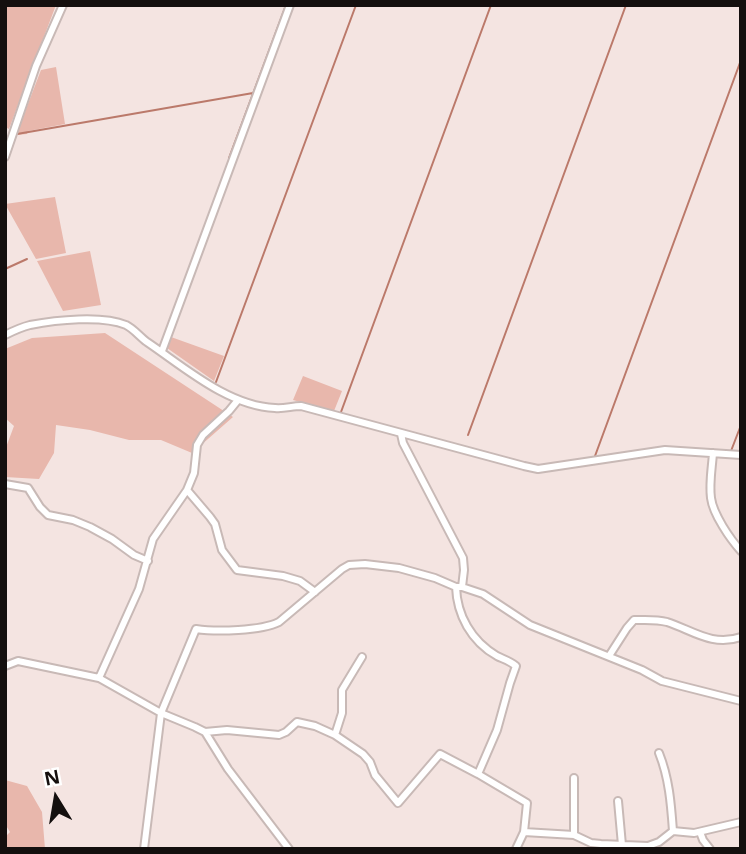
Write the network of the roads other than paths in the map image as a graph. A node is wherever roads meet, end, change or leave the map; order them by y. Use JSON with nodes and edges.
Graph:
{"nodes":[{"id":1,"x":63,"y":5,"type":"edge"},
{"id":2,"x":290,"y":5,"type":"edge"},
{"id":3,"x":5,"y":157,"type":"edge"},
{"id":4,"x":5,"y":335,"type":"edge"},
{"id":5,"x":162,"y":351,"type":"junction"},
{"id":6,"x":238,"y":400,"type":"junction"},
{"id":7,"x":401,"y":434,"type":"junction"},
{"id":8,"x":713,"y":453,"type":"junction"},
{"id":9,"x":741,"y":455,"type":"edge"},
{"id":10,"x":5,"y":484,"type":"edge"},
{"id":11,"x":187,"y":490,"type":"junction"},
{"id":12,"x":741,"y":551,"type":"edge"},
{"id":13,"x":148,"y":561,"type":"junction"},
{"id":14,"x":459,"y":587,"type":"junction"},
{"id":15,"x":315,"y":592,"type":"junction"},
{"id":16,"x":741,"y":637,"type":"edge"},
{"id":17,"x":609,"y":656,"type":"junction"},
{"id":18,"x":362,"y":657,"type":"dead end"},
{"id":19,"x":5,"y":666,"type":"edge"},
{"id":20,"x":99,"y":678,"type":"junction"},
{"id":21,"x":741,"y":701,"type":"edge"},
{"id":22,"x":161,"y":713,"type":"junction"},
{"id":23,"x":205,"y":732,"type":"junction"},
{"id":24,"x":335,"y":735,"type":"junction"},
{"id":25,"x":659,"y":752,"type":"dead end"},
{"id":26,"x":478,"y":774,"type":"junction"},
{"id":27,"x":574,"y":778,"type":"dead end"},
{"id":28,"x":618,"y":801,"type":"dead end"},
{"id":29,"x":741,"y":822,"type":"edge"},
{"id":30,"x":673,"y":831,"type":"junction"},
{"id":31,"x":524,"y":832,"type":"junction"},
{"id":32,"x":700,"y":832,"type":"junction"},
{"id":33,"x":574,"y":835,"type":"junction"},
{"id":34,"x":622,"y":845,"type":"junction"},
{"id":35,"x":590,"y":846,"type":"edge"},
{"id":36,"x":144,"y":849,"type":"edge"},
{"id":37,"x":289,"y":849,"type":"edge"},
{"id":38,"x":516,"y":849,"type":"edge"},
{"id":39,"x":710,"y":849,"type":"edge"}],
"edges":[{"from":1,"to":3,"type":"street"},
{"from":2,"to":5,"type":"street"},
{"from":4,"to":5,"type":"street"},
{"from":5,"to":6,"type":"street"},
{"from":6,"to":7,"type":"street"},
{"from":6,"to":11,"type":"street"},
{"from":7,"to":8,"type":"street"},
{"from":7,"to":14,"type":"street"},
{"from":8,"to":9,"type":"street"},
{"from":8,"to":12,"type":"street"},
{"from":10,"to":13,"type":"street"},
{"from":11,"to":13,"type":"street"},
{"from":11,"to":15,"type":"street"},
{"from":13,"to":20,"type":"street"},
{"from":14,"to":15,"type":"street"},
{"from":14,"to":17,"type":"street"},
{"from":14,"to":26,"type":"street"},
{"from":15,"to":22,"type":"street"},
{"from":16,"to":17,"type":"street"},
{"from":17,"to":21,"type":"street"},
{"from":18,"to":24,"type":"street"},
{"from":19,"to":20,"type":"street"},
{"from":20,"to":22,"type":"street"},
{"from":22,"to":23,"type":"street"},
{"from":22,"to":36,"type":"street"},
{"from":23,"to":24,"type":"street"},
{"from":23,"to":37,"type":"street"},
{"from":24,"to":26,"type":"street"},
{"from":25,"to":30,"type":"street"},
{"from":26,"to":31,"type":"street"},
{"from":27,"to":33,"type":"street"},
{"from":28,"to":34,"type":"street"},
{"from":29,"to":32,"type":"street"},
{"from":30,"to":32,"type":"street"},
{"from":30,"to":34,"type":"street"},
{"from":31,"to":33,"type":"street"},
{"from":31,"to":38,"type":"street"},
{"from":32,"to":39,"type":"street"},
{"from":33,"to":35,"type":"street"},
{"from":34,"to":35,"type":"street"}]}
